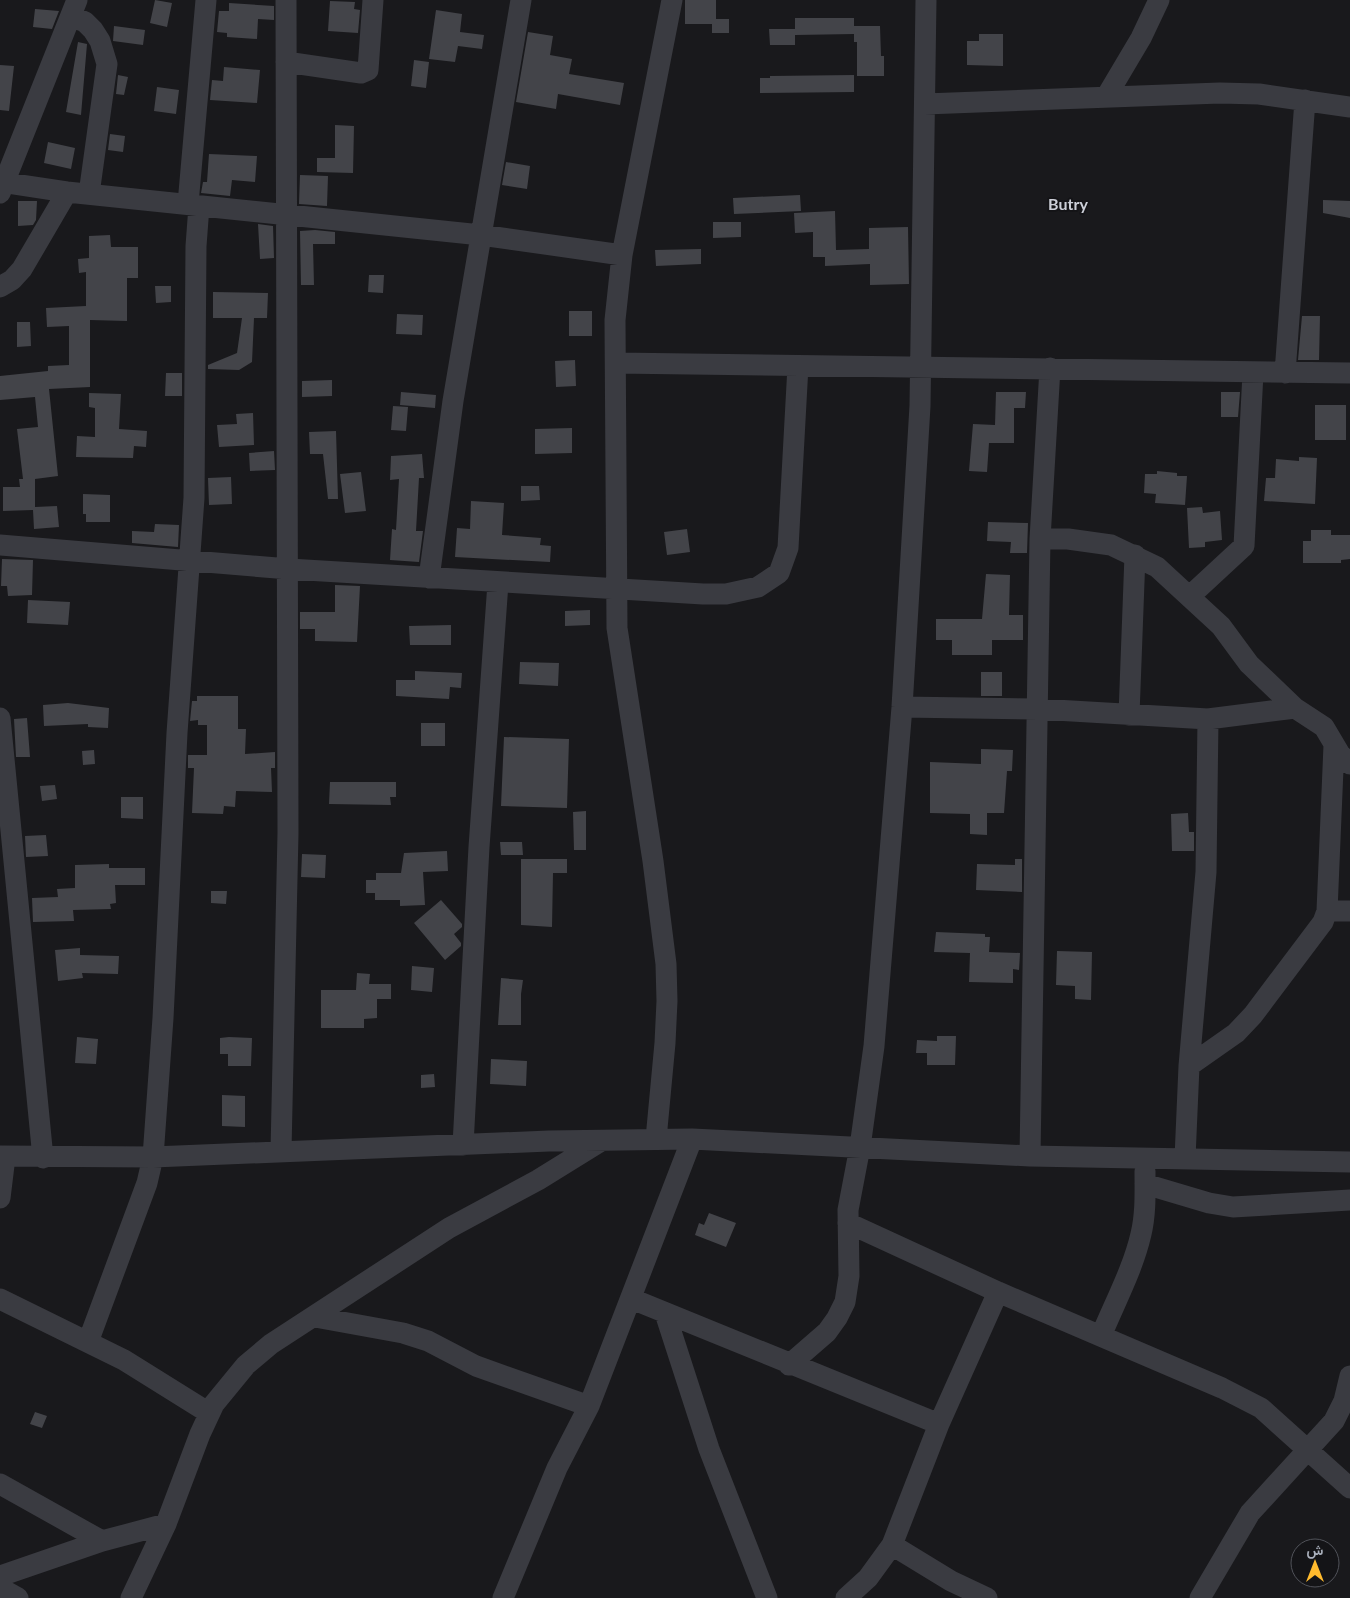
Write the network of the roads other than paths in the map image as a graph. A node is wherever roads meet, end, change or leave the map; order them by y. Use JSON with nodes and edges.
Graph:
{"nodes":[{"id":1,"x":206,"y":0,"type":"edge"},
{"id":2,"x":286,"y":0,"type":"edge"},
{"id":3,"x":373,"y":0,"type":"edge"},
{"id":4,"x":521,"y":0,"type":"edge"},
{"id":5,"x":672,"y":0,"type":"edge"},
{"id":6,"x":926,"y":0,"type":"edge"},
{"id":7,"x":1159,"y":0,"type":"edge"},
{"id":8,"x":74,"y":8,"type":"edge"},
{"id":9,"x":286,"y":62,"type":"junction"},
{"id":10,"x":1106,"y":97,"type":"junction"},
{"id":11,"x":1305,"y":100,"type":"junction"},
{"id":12,"x":925,"y":104,"type":"junction"},
{"id":13,"x":1350,"y":107,"type":"edge"},
{"id":14,"x":1,"y":186,"type":"edge"},
{"id":15,"x":67,"y":192,"type":"junction"},
{"id":16,"x":89,"y":194,"type":"junction"},
{"id":17,"x":193,"y":205,"type":"junction"},
{"id":18,"x":286,"y":215,"type":"junction"},
{"id":19,"x":481,"y":235,"type":"junction"},
{"id":20,"x":622,"y":255,"type":"junction"},
{"id":21,"x":0,"y":287,"type":"edge"},
{"id":22,"x":616,"y":363,"type":"junction"},
{"id":23,"x":798,"y":366,"type":"junction"},
{"id":24,"x":922,"y":366,"type":"junction"},
{"id":25,"x":1050,"y":368,"type":"junction"},
{"id":26,"x":1254,"y":373,"type":"junction"},
{"id":27,"x":1285,"y":373,"type":"junction"},
{"id":28,"x":1350,"y":373,"type":"edge"},
{"id":29,"x":1040,"y":539,"type":"junction"},
{"id":30,"x":0,"y":545,"type":"edge"},
{"id":31,"x":1135,"y":555,"type":"junction"},
{"id":32,"x":189,"y":561,"type":"junction"},
{"id":33,"x":289,"y":569,"type":"junction"},
{"id":34,"x":429,"y":578,"type":"junction"},
{"id":35,"x":498,"y":583,"type":"junction"},
{"id":36,"x":616,"y":590,"type":"junction"},
{"id":37,"x":1190,"y":596,"type":"junction"},
{"id":38,"x":902,"y":707,"type":"junction"},
{"id":39,"x":1295,"y":708,"type":"junction"},
{"id":40,"x":1038,"y":710,"type":"junction"},
{"id":41,"x":1129,"y":715,"type":"junction"},
{"id":42,"x":0,"y":718,"type":"edge"},
{"id":43,"x":1208,"y":718,"type":"junction"},
{"id":44,"x":1334,"y":745,"type":"junction"},
{"id":45,"x":1350,"y":764,"type":"edge"},
{"id":46,"x":1326,"y":911,"type":"junction"},
{"id":47,"x":1350,"y":911,"type":"edge"},
{"id":48,"x":1190,"y":1066,"type":"junction"},
{"id":49,"x":656,"y":1139,"type":"junction"},
{"id":50,"x":692,"y":1139,"type":"junction"},
{"id":51,"x":601,"y":1141,"type":"junction"},
{"id":52,"x":463,"y":1145,"type":"junction"},
{"id":53,"x":860,"y":1148,"type":"junction"},
{"id":54,"x":281,"y":1151,"type":"junction"},
{"id":55,"x":1030,"y":1156,"type":"junction"},
{"id":56,"x":3,"y":1157,"type":"edge"},
{"id":57,"x":153,"y":1157,"type":"junction"},
{"id":58,"x":44,"y":1158,"type":"junction"},
{"id":59,"x":1144,"y":1158,"type":"junction"},
{"id":60,"x":1185,"y":1158,"type":"junction"},
{"id":61,"x":1350,"y":1162,"type":"edge"},
{"id":62,"x":1145,"y":1184,"type":"junction"},
{"id":63,"x":0,"y":1198,"type":"edge"},
{"id":64,"x":1350,"y":1200,"type":"edge"},
{"id":65,"x":848,"y":1223,"type":"junction"},
{"id":66,"x":998,"y":1292,"type":"junction"},
{"id":67,"x":0,"y":1299,"type":"edge"},
{"id":68,"x":632,"y":1299,"type":"junction"},
{"id":69,"x":665,"y":1313,"type":"junction"},
{"id":70,"x":315,"y":1317,"type":"junction"},
{"id":71,"x":1101,"y":1336,"type":"junction"},
{"id":72,"x":88,"y":1342,"type":"junction"},
{"id":73,"x":789,"y":1365,"type":"junction"},
{"id":74,"x":1350,"y":1376,"type":"edge"},
{"id":75,"x":589,"y":1406,"type":"junction"},
{"id":76,"x":209,"y":1413,"type":"junction"},
{"id":77,"x":939,"y":1424,"type":"junction"},
{"id":78,"x":1308,"y":1450,"type":"junction"},
{"id":79,"x":0,"y":1484,"type":"edge"},
{"id":80,"x":1350,"y":1488,"type":"edge"},
{"id":81,"x":166,"y":1524,"type":"junction"},
{"id":82,"x":102,"y":1541,"type":"junction"},
{"id":83,"x":892,"y":1545,"type":"junction"},
{"id":84,"x":0,"y":1576,"type":"edge"},
{"id":85,"x":0,"y":1588,"type":"edge"},
{"id":86,"x":18,"y":1598,"type":"edge"},
{"id":87,"x":131,"y":1598,"type":"edge"},
{"id":88,"x":503,"y":1598,"type":"edge"},
{"id":89,"x":767,"y":1598,"type":"edge"},
{"id":90,"x":846,"y":1598,"type":"edge"},
{"id":91,"x":987,"y":1598,"type":"edge"},
{"id":92,"x":1200,"y":1598,"type":"edge"}],
"edges":[{"from":1,"to":17,"type":"street"},
{"from":2,"to":9,"type":"street"},
{"from":3,"to":9,"type":"street"},
{"from":4,"to":19,"type":"street"},
{"from":5,"to":20,"type":"street"},
{"from":6,"to":12,"type":"street"},
{"from":7,"to":10,"type":"street"},
{"from":8,"to":14,"type":"street"},
{"from":8,"to":16,"type":"street"},
{"from":9,"to":18,"type":"street"},
{"from":10,"to":11,"type":"street"},
{"from":10,"to":12,"type":"street"},
{"from":11,"to":13,"type":"street"},
{"from":11,"to":27,"type":"street"},
{"from":12,"to":24,"type":"street"},
{"from":14,"to":15,"type":"street"},
{"from":15,"to":16,"type":"street"},
{"from":15,"to":21,"type":"street"},
{"from":16,"to":17,"type":"street"},
{"from":17,"to":18,"type":"street"},
{"from":17,"to":32,"type":"street"},
{"from":18,"to":19,"type":"street"},
{"from":18,"to":33,"type":"street"},
{"from":19,"to":20,"type":"street"},
{"from":19,"to":34,"type":"street"},
{"from":20,"to":22,"type":"street"},
{"from":22,"to":23,"type":"street"},
{"from":22,"to":36,"type":"street"},
{"from":23,"to":24,"type":"street"},
{"from":23,"to":36,"type":"street"},
{"from":24,"to":25,"type":"street"},
{"from":24,"to":38,"type":"street"},
{"from":25,"to":26,"type":"street"},
{"from":25,"to":29,"type":"street"},
{"from":26,"to":27,"type":"street"},
{"from":26,"to":37,"type":"street"},
{"from":27,"to":28,"type":"street"},
{"from":29,"to":31,"type":"street"},
{"from":29,"to":40,"type":"street"},
{"from":30,"to":32,"type":"street"},
{"from":31,"to":37,"type":"street"},
{"from":31,"to":41,"type":"street"},
{"from":32,"to":33,"type":"street"},
{"from":32,"to":57,"type":"street"},
{"from":33,"to":34,"type":"street"},
{"from":33,"to":54,"type":"street"},
{"from":34,"to":35,"type":"street"},
{"from":35,"to":36,"type":"street"},
{"from":35,"to":52,"type":"street"},
{"from":36,"to":49,"type":"street"},
{"from":37,"to":39,"type":"street"},
{"from":38,"to":40,"type":"street"},
{"from":38,"to":53,"type":"street"},
{"from":39,"to":43,"type":"street"},
{"from":39,"to":44,"type":"street"},
{"from":40,"to":41,"type":"street"},
{"from":40,"to":55,"type":"street"},
{"from":41,"to":43,"type":"street"},
{"from":42,"to":58,"type":"street"},
{"from":43,"to":48,"type":"street"},
{"from":44,"to":45,"type":"street"},
{"from":44,"to":46,"type":"street"},
{"from":46,"to":47,"type":"street"},
{"from":46,"to":48,"type":"street"},
{"from":48,"to":60,"type":"street"},
{"from":49,"to":50,"type":"street"},
{"from":49,"to":51,"type":"street"},
{"from":50,"to":53,"type":"street"},
{"from":50,"to":68,"type":"street"},
{"from":51,"to":52,"type":"street"},
{"from":51,"to":70,"type":"street"},
{"from":52,"to":54,"type":"street"},
{"from":53,"to":55,"type":"street"},
{"from":53,"to":65,"type":"street"},
{"from":54,"to":57,"type":"street"},
{"from":55,"to":59,"type":"street"},
{"from":56,"to":58,"type":"street"},
{"from":56,"to":63,"type":"street"},
{"from":57,"to":58,"type":"street"},
{"from":57,"to":72,"type":"street"},
{"from":59,"to":60,"type":"street"},
{"from":59,"to":62,"type":"street"},
{"from":60,"to":61,"type":"street"},
{"from":62,"to":64,"type":"street"},
{"from":62,"to":71,"type":"street"},
{"from":65,"to":66,"type":"street"},
{"from":65,"to":73,"type":"street"},
{"from":66,"to":71,"type":"street"},
{"from":66,"to":77,"type":"street"},
{"from":67,"to":72,"type":"street"},
{"from":68,"to":69,"type":"street"},
{"from":68,"to":75,"type":"street"},
{"from":69,"to":73,"type":"street"},
{"from":69,"to":89,"type":"street"},
{"from":70,"to":75,"type":"street"},
{"from":70,"to":76,"type":"street"},
{"from":71,"to":78,"type":"street"},
{"from":72,"to":76,"type":"street"},
{"from":73,"to":77,"type":"street"},
{"from":74,"to":78,"type":"street"},
{"from":75,"to":88,"type":"street"},
{"from":76,"to":81,"type":"street"},
{"from":77,"to":83,"type":"street"},
{"from":78,"to":80,"type":"street"},
{"from":78,"to":92,"type":"street"},
{"from":79,"to":82,"type":"street"},
{"from":81,"to":82,"type":"street"},
{"from":81,"to":87,"type":"street"},
{"from":82,"to":84,"type":"street"},
{"from":83,"to":90,"type":"street"},
{"from":83,"to":91,"type":"street"},
{"from":85,"to":86,"type":"street"}]}
